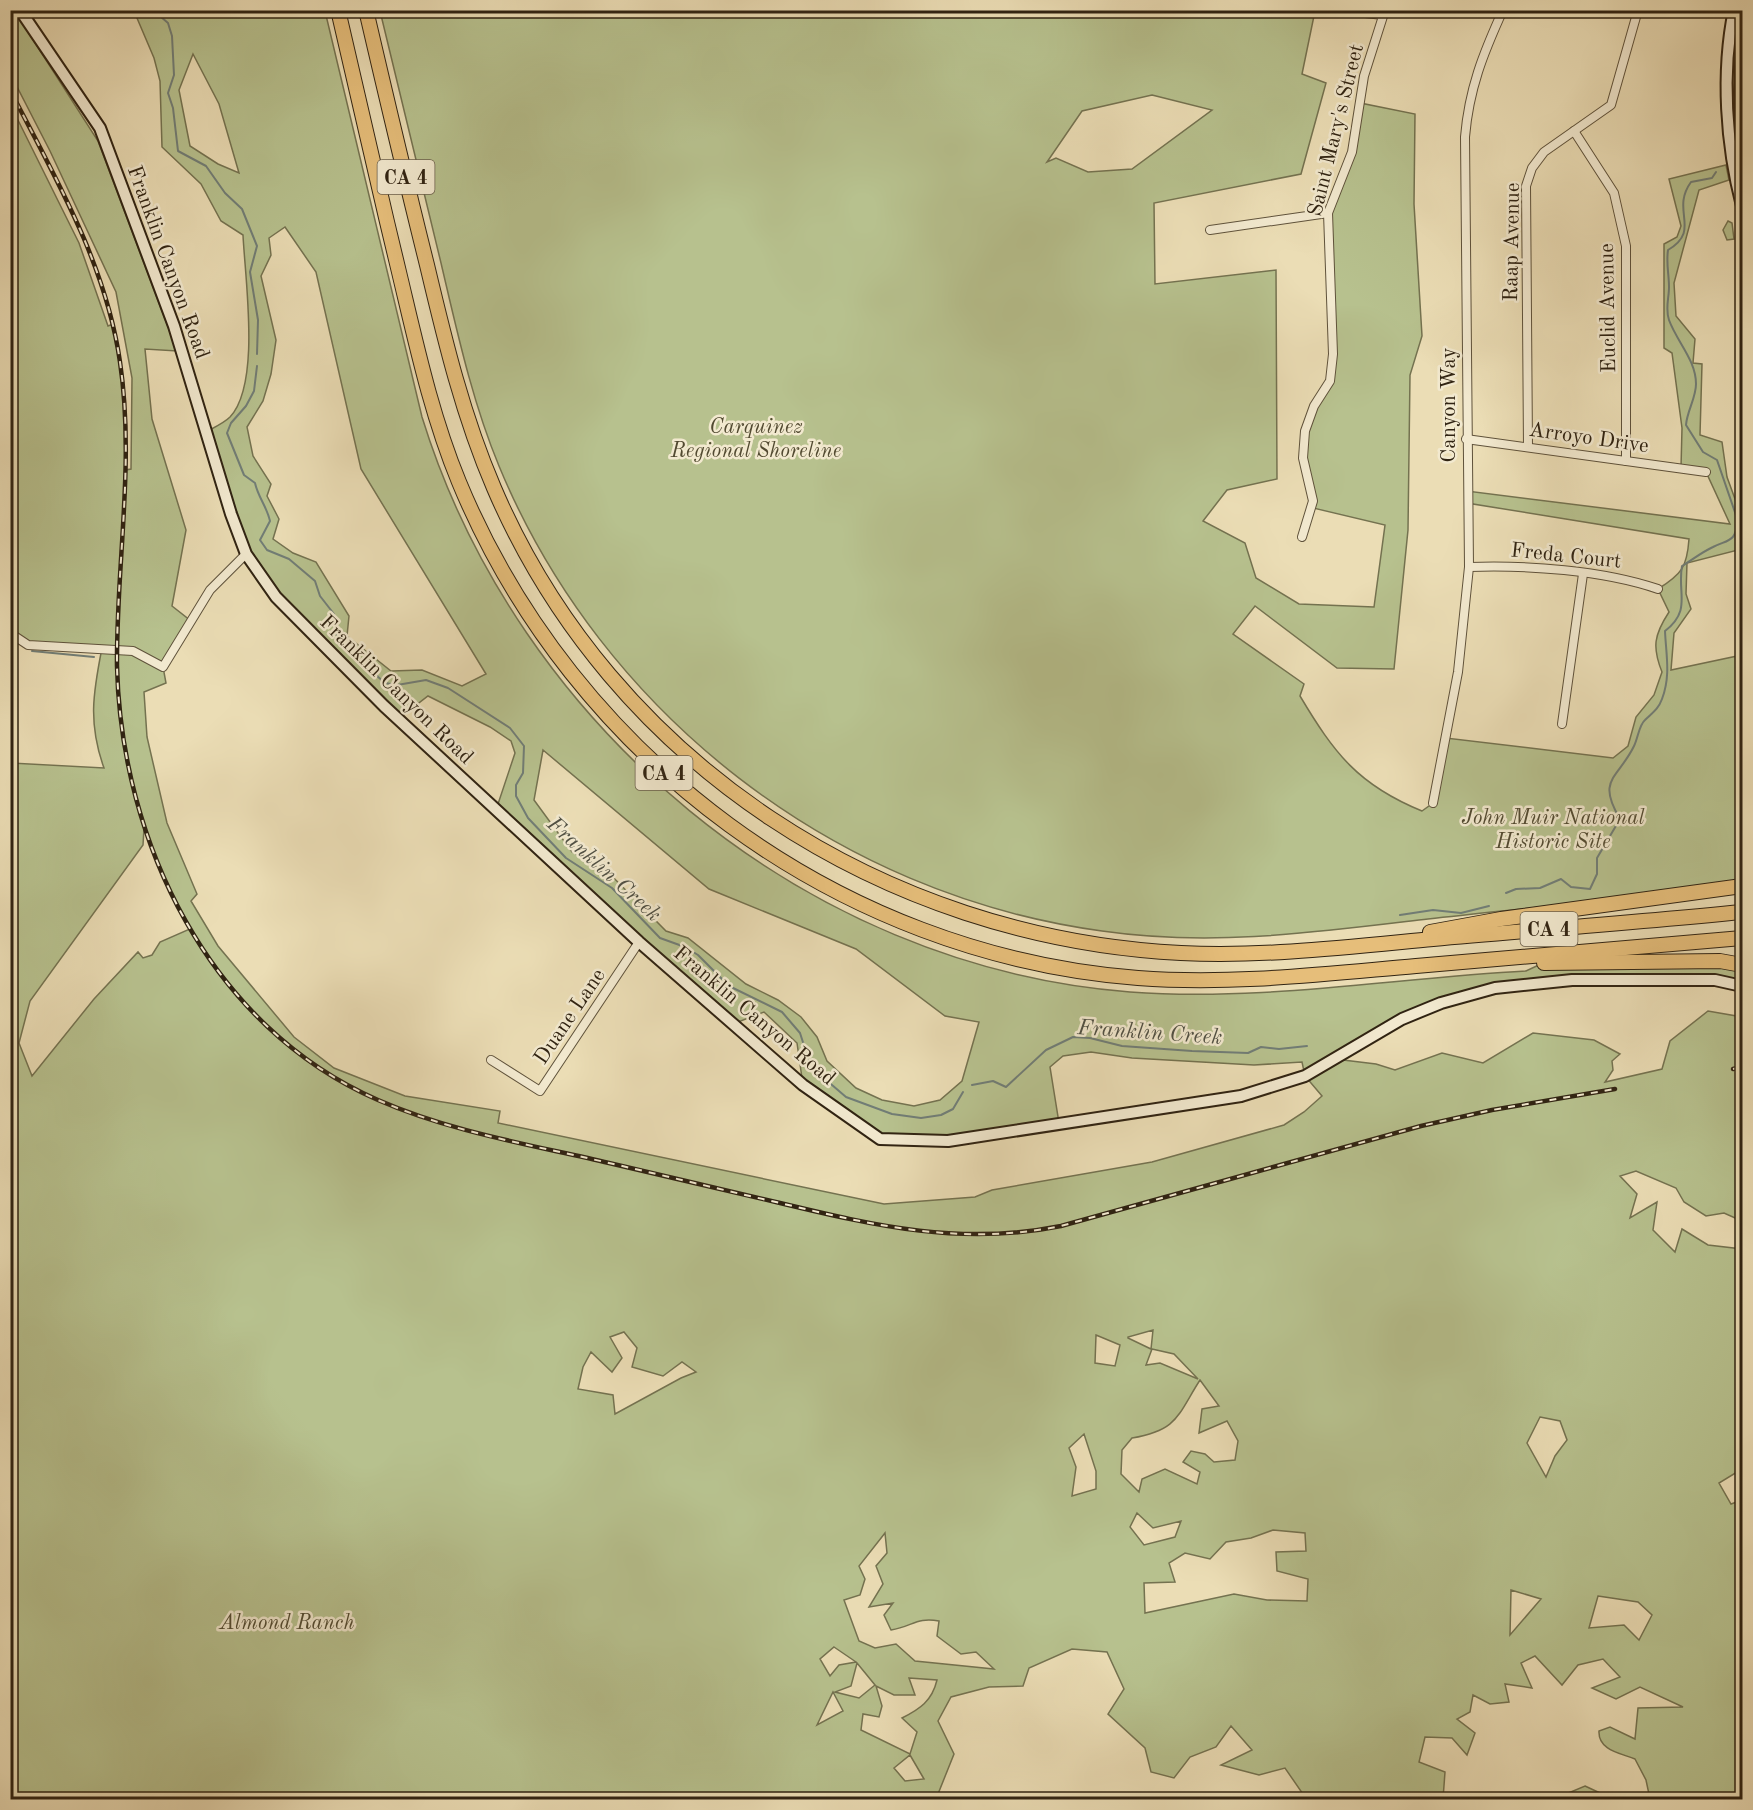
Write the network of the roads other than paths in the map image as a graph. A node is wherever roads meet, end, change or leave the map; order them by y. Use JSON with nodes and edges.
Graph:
{"nodes":[{"id":1,"x":20,"y":10,"type":"edge"},
{"id":2,"x":338,"y":10,"type":"edge"},
{"id":3,"x":366,"y":10,"type":"edge"},
{"id":4,"x":1338,"y":10,"type":"edge"},
{"id":5,"x":1503,"y":10,"type":"edge"},
{"id":6,"x":1638,"y":10,"type":"edge"},
{"id":7,"x":1734,"y":10,"type":"edge"},
{"id":8,"x":1384,"y":13,"type":"edge"},
{"id":9,"x":1743,"y":39,"type":"edge"},
{"id":10,"x":1574,"y":131,"type":"junction"},
{"id":11,"x":1743,"y":145,"type":"edge"},
{"id":12,"x":1743,"y":206,"type":"edge"},
{"id":13,"x":1328,"y":213,"type":"junction"},
{"id":14,"x":1210,"y":230,"type":"dead end"},
{"id":15,"x":1466,"y":439,"type":"junction"},
{"id":16,"x":1528,"y":446,"type":"junction"},
{"id":17,"x":1626,"y":461,"type":"junction"},
{"id":18,"x":1706,"y":472,"type":"dead end"},
{"id":19,"x":1302,"y":537,"type":"dead end"},
{"id":20,"x":246,"y":554,"type":"junction"},
{"id":21,"x":1468,"y":567,"type":"junction"},
{"id":22,"x":1583,"y":574,"type":"junction"},
{"id":23,"x":1658,"y":589,"type":"dead end"},
{"id":24,"x":10,"y":633,"type":"edge"},
{"id":25,"x":1562,"y":724,"type":"dead end"},
{"id":26,"x":1433,"y":803,"type":"dead end"},
{"id":27,"x":1743,"y":886,"type":"edge"},
{"id":28,"x":1743,"y":912,"type":"edge"},
{"id":29,"x":1743,"y":938,"type":"edge"},
{"id":30,"x":639,"y":942,"type":"junction"},
{"id":31,"x":1355,"y":946,"type":"junction"},
{"id":32,"x":1458,"y":962,"type":"junction"},
{"id":33,"x":1743,"y":965,"type":"edge"},
{"id":34,"x":1743,"y":986,"type":"edge"},
{"id":35,"x":491,"y":1060,"type":"dead end"}],
"edges":[{"from":1,"to":20,"type":"street","name":"Franklin Canyon Road"},
{"from":2,"to":32,"type":"highway","number":"CA 4"},
{"from":3,"to":31,"type":"highway","number":"CA 4"},
{"from":4,"to":8,"type":"street"},
{"from":5,"to":15,"type":"street","name":"Canyon Way"},
{"from":6,"to":10,"type":"street","name":"Raap Avenue"},
{"from":7,"to":12,"type":"street"},
{"from":8,"to":13,"type":"street","name":"Saint Mary's Street"},
{"from":9,"to":11,"type":"street"},
{"from":10,"to":16,"type":"street","name":"Raap Avenue"},
{"from":10,"to":17,"type":"street","name":"Euclid Avenue"},
{"from":13,"to":14,"type":"street"},
{"from":13,"to":19,"type":"street","name":"Saint Mary's Street"},
{"from":15,"to":16,"type":"street","name":"Arroyo Drive"},
{"from":15,"to":21,"type":"street","name":"Canyon Way"},
{"from":16,"to":17,"type":"street","name":"Arroyo Drive"},
{"from":17,"to":18,"type":"street","name":"Arroyo Drive"},
{"from":20,"to":24,"type":"street"},
{"from":20,"to":30,"type":"street","name":"Franklin Canyon Road"},
{"from":21,"to":22,"type":"street","name":"Freda Court"},
{"from":21,"to":26,"type":"street","name":"Canyon Way"},
{"from":22,"to":23,"type":"street","name":"Freda Court"},
{"from":22,"to":25,"type":"street"},
{"from":27,"to":31,"type":"highway"},
{"from":28,"to":31,"type":"highway","number":"CA 4"},
{"from":29,"to":32,"type":"highway","number":"CA 4"},
{"from":30,"to":34,"type":"street","name":"Franklin Canyon Road"},
{"from":30,"to":35,"type":"street","name":"Duane Lane"},
{"from":32,"to":33,"type":"highway"}]}
